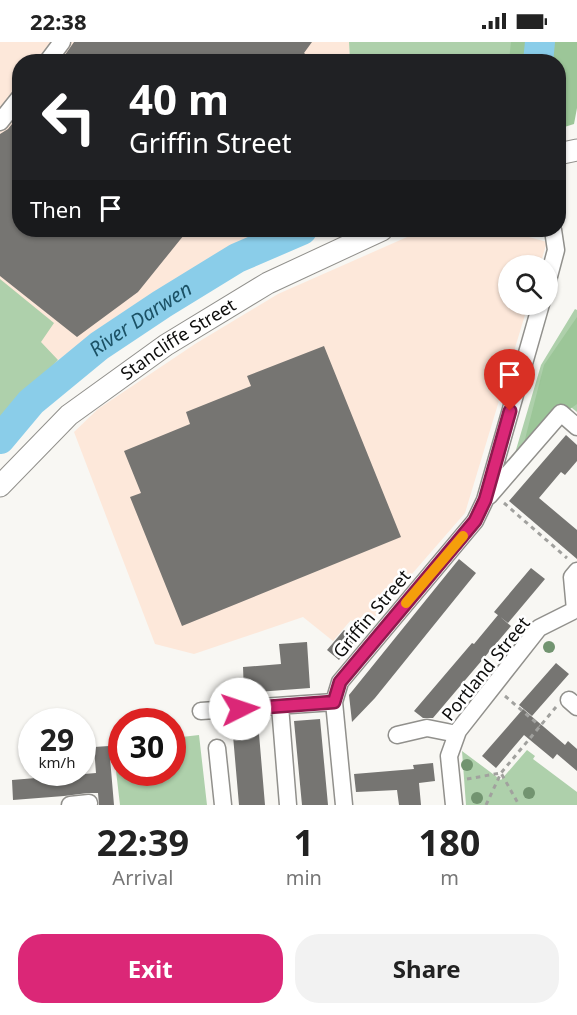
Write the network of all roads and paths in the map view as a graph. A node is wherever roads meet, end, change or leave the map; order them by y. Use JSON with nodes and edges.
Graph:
{"nodes":[{"id":1,"x":12,"y":107,"type":"edge"},
{"id":2,"x":0,"y":122,"type":"edge"},
{"id":3,"x":367,"y":237,"type":"edge"},
{"id":4,"x":554,"y":237,"type":"edge"},
{"id":5,"x":555,"y":255,"type":"edge"},
{"id":6,"x":538,"y":315,"type":"edge"},
{"id":7,"x":577,"y":427,"type":"edge"},
{"id":8,"x":0,"y":486,"type":"edge"},
{"id":9,"x":489,"y":496,"type":"junction"},
{"id":10,"x":573,"y":565,"type":"edge"},
{"id":11,"x":576,"y":610,"type":"edge"},
{"id":12,"x":494,"y":686,"type":"junction"},
{"id":13,"x":334,"y":702,"type":"junction"},
{"id":14,"x":573,"y":703,"type":"edge"},
{"id":15,"x":280,"y":706,"type":"junction"},
{"id":16,"x":201,"y":711,"type":"dead end"},
{"id":17,"x":540,"y":726,"type":"junction"},
{"id":18,"x":457,"y":734,"type":"junction"},
{"id":19,"x":397,"y":735,"type":"dead end"},
{"id":20,"x":217,"y":748,"type":"dead end"},
{"id":21,"x":501,"y":773,"type":"junction"},
{"id":22,"x":452,"y":782,"type":"junction"},
{"id":23,"x":89,"y":803,"type":"dead end"},
{"id":24,"x":70,"y":805,"type":"edge"},
{"id":25,"x":223,"y":805,"type":"edge"},
{"id":26,"x":288,"y":805,"type":"edge"},
{"id":27,"x":344,"y":805,"type":"edge"},
{"id":28,"x":454,"y":805,"type":"edge"},
{"id":29,"x":486,"y":805,"type":"edge"},
{"id":30,"x":519,"y":805,"type":"edge"}],
"edges":[{"from":1,"to":2,"type":"street"},
{"from":3,"to":8,"type":"main road","name":"Stancliffe Street"},
{"from":4,"to":5,"type":"street"},
{"from":6,"to":9,"type":"street","name":"Griffin Street"},
{"from":7,"to":9,"type":"street","name":"Griffin Street"},
{"from":9,"to":10,"type":"path"},
{"from":9,"to":13,"type":"street","name":"Griffin Street"},
{"from":10,"to":11,"type":"street"},
{"from":11,"to":12,"type":"street","name":"Portland Street"},
{"from":12,"to":17,"type":"path"},
{"from":12,"to":18,"type":"street","name":"Portland Street"},
{"from":13,"to":15,"type":"street"},
{"from":13,"to":27,"type":"street","name":"Griffin Street"},
{"from":14,"to":17,"type":"path"},
{"from":15,"to":16,"type":"street"},
{"from":15,"to":26,"type":"street"},
{"from":17,"to":21,"type":"path"},
{"from":18,"to":19,"type":"street"},
{"from":18,"to":22,"type":"street","name":"Portland Street"},
{"from":20,"to":25,"type":"street"},
{"from":21,"to":22,"type":"path"},
{"from":21,"to":29,"type":"path"},
{"from":21,"to":30,"type":"path"},
{"from":22,"to":28,"type":"street","name":"Portland Street"},
{"from":23,"to":24,"type":"street"}]}
